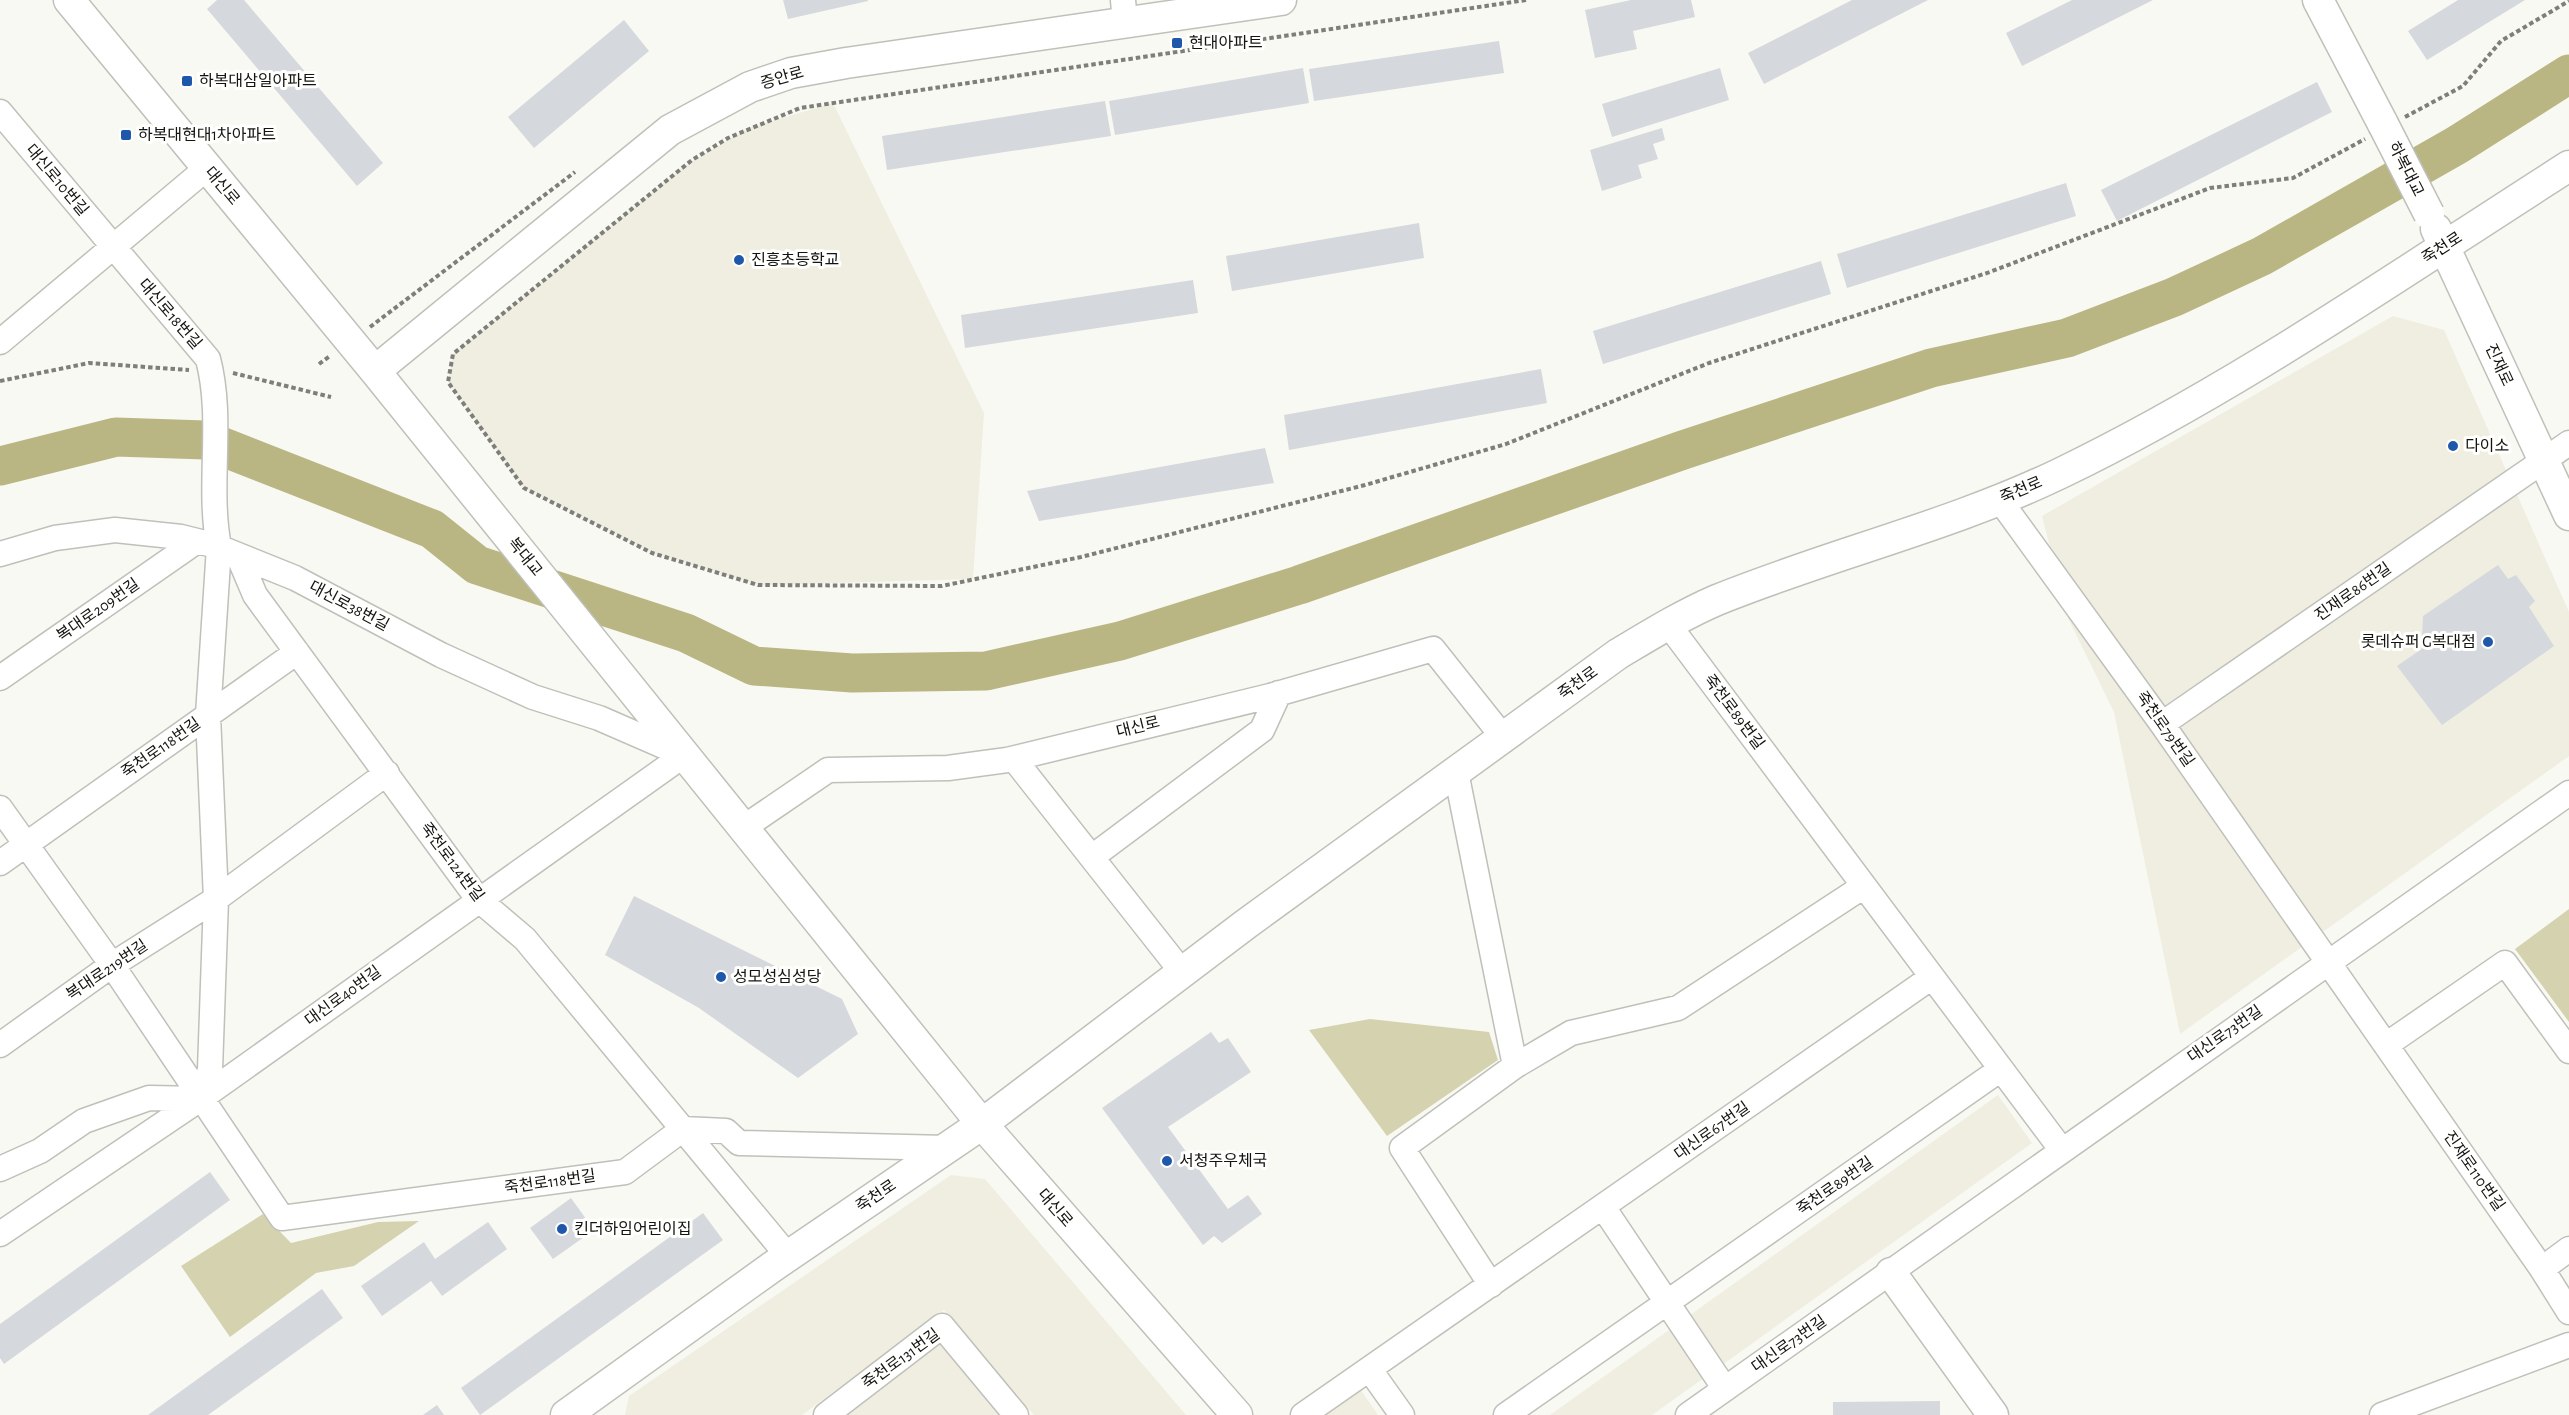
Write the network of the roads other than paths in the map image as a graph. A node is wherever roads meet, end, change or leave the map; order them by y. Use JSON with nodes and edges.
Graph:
{"nodes":[{"id":1,"x":69,"y":0,"type":"edge"},
{"id":2,"x":1281,"y":0,"type":"edge"},
{"id":3,"x":2318,"y":0,"type":"edge"},
{"id":4,"x":1124,"y":11,"type":"edge"},
{"id":5,"x":0,"y":112,"type":"edge"},
{"id":6,"x":2569,"y":166,"type":"edge"},
{"id":7,"x":207,"y":168,"type":"junction"},
{"id":8,"x":2429,"y":214,"type":"joint"},
{"id":9,"x":2444,"y":246,"type":"junction"},
{"id":10,"x":113,"y":248,"type":"junction"},
{"id":11,"x":0,"y":342,"type":"edge"},
{"id":12,"x":375,"y":371,"type":"junction"},
{"id":13,"x":2569,"y":443,"type":"edge"},
{"id":14,"x":2544,"y":461,"type":"junction"},
{"id":15,"x":1999,"y":499,"type":"junction"},
{"id":16,"x":2569,"y":515,"type":"edge"},
{"id":17,"x":218,"y":548,"type":"junction"},
{"id":18,"x":0,"y":554,"type":"edge"},
{"id":19,"x":1668,"y":624,"type":"junction"},
{"id":20,"x":297,"y":652,"type":"junction"},
{"id":21,"x":0,"y":678,"type":"edge"},
{"id":22,"x":1279,"y":693,"type":"junction"},
{"id":23,"x":208,"y":715,"type":"junction"},
{"id":24,"x":2162,"y":724,"type":"junction"},
{"id":25,"x":1503,"y":737,"type":"junction"},
{"id":26,"x":680,"y":749,"type":"junction"},
{"id":27,"x":1014,"y":759,"type":"junction"},
{"id":28,"x":1456,"y":772,"type":"junction"},
{"id":29,"x":387,"y":773,"type":"junction"},
{"id":30,"x":2566,"y":802,"type":"edge"},
{"id":31,"x":0,"y":808,"type":"edge"},
{"id":32,"x":743,"y":828,"type":"junction"},
{"id":33,"x":26,"y":844,"type":"junction"},
{"id":34,"x":1092,"y":857,"type":"junction"},
{"id":35,"x":0,"y":863,"type":"edge"},
{"id":36,"x":1864,"y":886,"type":"junction"},
{"id":37,"x":216,"y":899,"type":"junction"},
{"id":38,"x":478,"y":899,"type":"junction"},
{"id":39,"x":2328,"y":962,"type":"junction"},
{"id":40,"x":112,"y":965,"type":"junction"},
{"id":41,"x":1182,"y":972,"type":"junction"},
{"id":42,"x":1932,"y":977,"type":"junction"},
{"id":43,"x":0,"y":1045,"type":"edge"},
{"id":44,"x":2386,"y":1046,"type":"junction"},
{"id":45,"x":2569,"y":1051,"type":"edge"},
{"id":46,"x":1515,"y":1066,"type":"junction"},
{"id":47,"x":2001,"y":1069,"type":"junction"},
{"id":48,"x":200,"y":1099,"type":"junction"},
{"id":49,"x":982,"y":1124,"type":"junction"},
{"id":50,"x":683,"y":1129,"type":"junction"},
{"id":51,"x":946,"y":1148,"type":"junction"},
{"id":52,"x":2061,"y":1149,"type":"junction"},
{"id":53,"x":0,"y":1169,"type":"edge"},
{"id":54,"x":1603,"y":1207,"type":"junction"},
{"id":55,"x":0,"y":1234,"type":"edge"},
{"id":56,"x":2569,"y":1248,"type":"edge"},
{"id":57,"x":788,"y":1256,"type":"junction"},
{"id":58,"x":2542,"y":1269,"type":"junction"},
{"id":59,"x":1891,"y":1274,"type":"junction"},
{"id":60,"x":1491,"y":1285,"type":"junction"},
{"id":61,"x":1668,"y":1302,"type":"junction"},
{"id":62,"x":2569,"y":1312,"type":"edge"},
{"id":63,"x":2569,"y":1345,"type":"edge"},
{"id":64,"x":1370,"y":1370,"type":"junction"},
{"id":65,"x":1725,"y":1389,"type":"junction"},
{"id":66,"x":586,"y":1409,"type":"edge"},
{"id":67,"x":826,"y":1415,"type":"edge"},
{"id":68,"x":1016,"y":1415,"type":"edge"},
{"id":69,"x":1237,"y":1415,"type":"edge"},
{"id":70,"x":1303,"y":1415,"type":"edge"},
{"id":71,"x":1402,"y":1415,"type":"edge"},
{"id":72,"x":1506,"y":1415,"type":"edge"},
{"id":73,"x":1688,"y":1415,"type":"edge"},
{"id":74,"x":1993,"y":1415,"type":"edge"},
{"id":75,"x":2382,"y":1415,"type":"edge"}],
"edges":[{"from":1,"to":7,"type":"street","name":"대신로"},
{"from":2,"to":4,"type":"street","name":"증안로"},
{"from":3,"to":8,"type":"street","name":"하복대교","bridge":true},
{"from":4,"to":12,"type":"street","name":"증안로"},
{"from":5,"to":10,"type":"street","name":"대신로10번길"},
{"from":6,"to":9,"type":"street","name":"죽천로"},
{"from":7,"to":10,"type":"street"},
{"from":7,"to":12,"type":"street","name":"대신로"},
{"from":8,"to":9,"type":"street","name":"진재로"},
{"from":9,"to":14,"type":"street","name":"진재로"},
{"from":9,"to":15,"type":"street","name":"죽천로"},
{"from":10,"to":11,"type":"street"},
{"from":10,"to":17,"type":"street","name":"대신로18번길"},
{"from":12,"to":26,"type":"street","name":"복대교"},
{"from":13,"to":14,"type":"street","name":"진재로86번길"},
{"from":14,"to":16,"type":"street","name":"진재로"},
{"from":14,"to":24,"type":"street","name":"진재로86번길"},
{"from":15,"to":19,"type":"street","name":"죽천로"},
{"from":15,"to":24,"type":"street","name":"죽천로79번길"},
{"from":17,"to":18,"type":"street","name":"대신로38번길"},
{"from":17,"to":20,"type":"street","name":"죽천로124번길"},
{"from":17,"to":21,"type":"street","name":"복대로209번길"},
{"from":17,"to":23,"type":"street"},
{"from":17,"to":26,"type":"street","name":"대신로38번길"},
{"from":19,"to":25,"type":"street","name":"죽천로"},
{"from":19,"to":36,"type":"street","name":"죽천로89번길"},
{"from":20,"to":23,"type":"street","name":"죽천로118번길"},
{"from":20,"to":29,"type":"street","name":"죽천로124번길"},
{"from":22,"to":25,"type":"street","name":"대신로"},
{"from":22,"to":27,"type":"street","name":"대신로"},
{"from":22,"to":34,"type":"street"},
{"from":23,"to":33,"type":"street","name":"죽천로118번길"},
{"from":23,"to":37,"type":"street"},
{"from":24,"to":39,"type":"street","name":"죽천로79번길"},
{"from":25,"to":28,"type":"street","name":"죽천로"},
{"from":26,"to":32,"type":"street","name":"대신로"},
{"from":26,"to":38,"type":"street","name":"대신로40번길"},
{"from":27,"to":32,"type":"street","name":"대신로"},
{"from":27,"to":34,"type":"street"},
{"from":28,"to":41,"type":"street","name":"죽천로"},
{"from":28,"to":46,"type":"street"},
{"from":29,"to":37,"type":"street","name":"복대로219번길"},
{"from":29,"to":38,"type":"street","name":"죽천로124번길"},
{"from":30,"to":39,"type":"street","name":"대신로73번길"},
{"from":31,"to":33,"type":"street","name":"죽천로118번길"},
{"from":32,"to":49,"type":"street","name":"대신로"},
{"from":33,"to":35,"type":"street"},
{"from":33,"to":40,"type":"street","name":"죽천로118번길"},
{"from":34,"to":41,"type":"street"},
{"from":36,"to":42,"type":"street","name":"죽천로89번길"},
{"from":36,"to":46,"type":"street"},
{"from":37,"to":40,"type":"street","name":"복대로219번길"},
{"from":37,"to":48,"type":"street"},
{"from":38,"to":48,"type":"street","name":"대신로40번길"},
{"from":38,"to":50,"type":"street","name":"죽천로124번길"},
{"from":39,"to":44,"type":"street","name":"진재로110번길"},
{"from":39,"to":52,"type":"street","name":"대신로73번길"},
{"from":40,"to":43,"type":"street","name":"복대로219번길"},
{"from":40,"to":48,"type":"street","name":"죽천로118번길"},
{"from":41,"to":49,"type":"street","name":"죽천로"},
{"from":42,"to":47,"type":"street","name":"죽천로89번길"},
{"from":42,"to":54,"type":"street","name":"대신로67번길"},
{"from":44,"to":45,"type":"street"},
{"from":44,"to":58,"type":"street","name":"진재로110번길"},
{"from":46,"to":60,"type":"street"},
{"from":47,"to":52,"type":"street","name":"죽천로89번길"},
{"from":47,"to":61,"type":"street","name":"죽천로89번길"},
{"from":48,"to":50,"type":"street","name":"죽천로118번길"},
{"from":48,"to":53,"type":"street"},
{"from":48,"to":55,"type":"street","name":"대신로40번길"},
{"from":49,"to":51,"type":"street","name":"죽천로"},
{"from":49,"to":69,"type":"street","name":"대신로"},
{"from":50,"to":51,"type":"street"},
{"from":50,"to":57,"type":"street","name":"죽천로124번길"},
{"from":51,"to":57,"type":"street","name":"죽천로"},
{"from":52,"to":59,"type":"street","name":"대신로73번길"},
{"from":54,"to":60,"type":"street","name":"대신로67번길"},
{"from":54,"to":61,"type":"street"},
{"from":56,"to":58,"type":"street"},
{"from":57,"to":66,"type":"street","name":"죽천로"},
{"from":58,"to":62,"type":"street","name":"진재로110번길"},
{"from":59,"to":65,"type":"street","name":"대신로73번길"},
{"from":59,"to":74,"type":"street"},
{"from":60,"to":64,"type":"street","name":"대신로67번길"},
{"from":61,"to":65,"type":"street"},
{"from":61,"to":72,"type":"street"},
{"from":63,"to":75,"type":"street"},
{"from":64,"to":70,"type":"street","name":"대신로67번길"},
{"from":64,"to":71,"type":"street"},
{"from":65,"to":73,"type":"street","name":"대신로73번길"},
{"from":67,"to":68,"type":"street","name":"죽천로131번길"}]}
